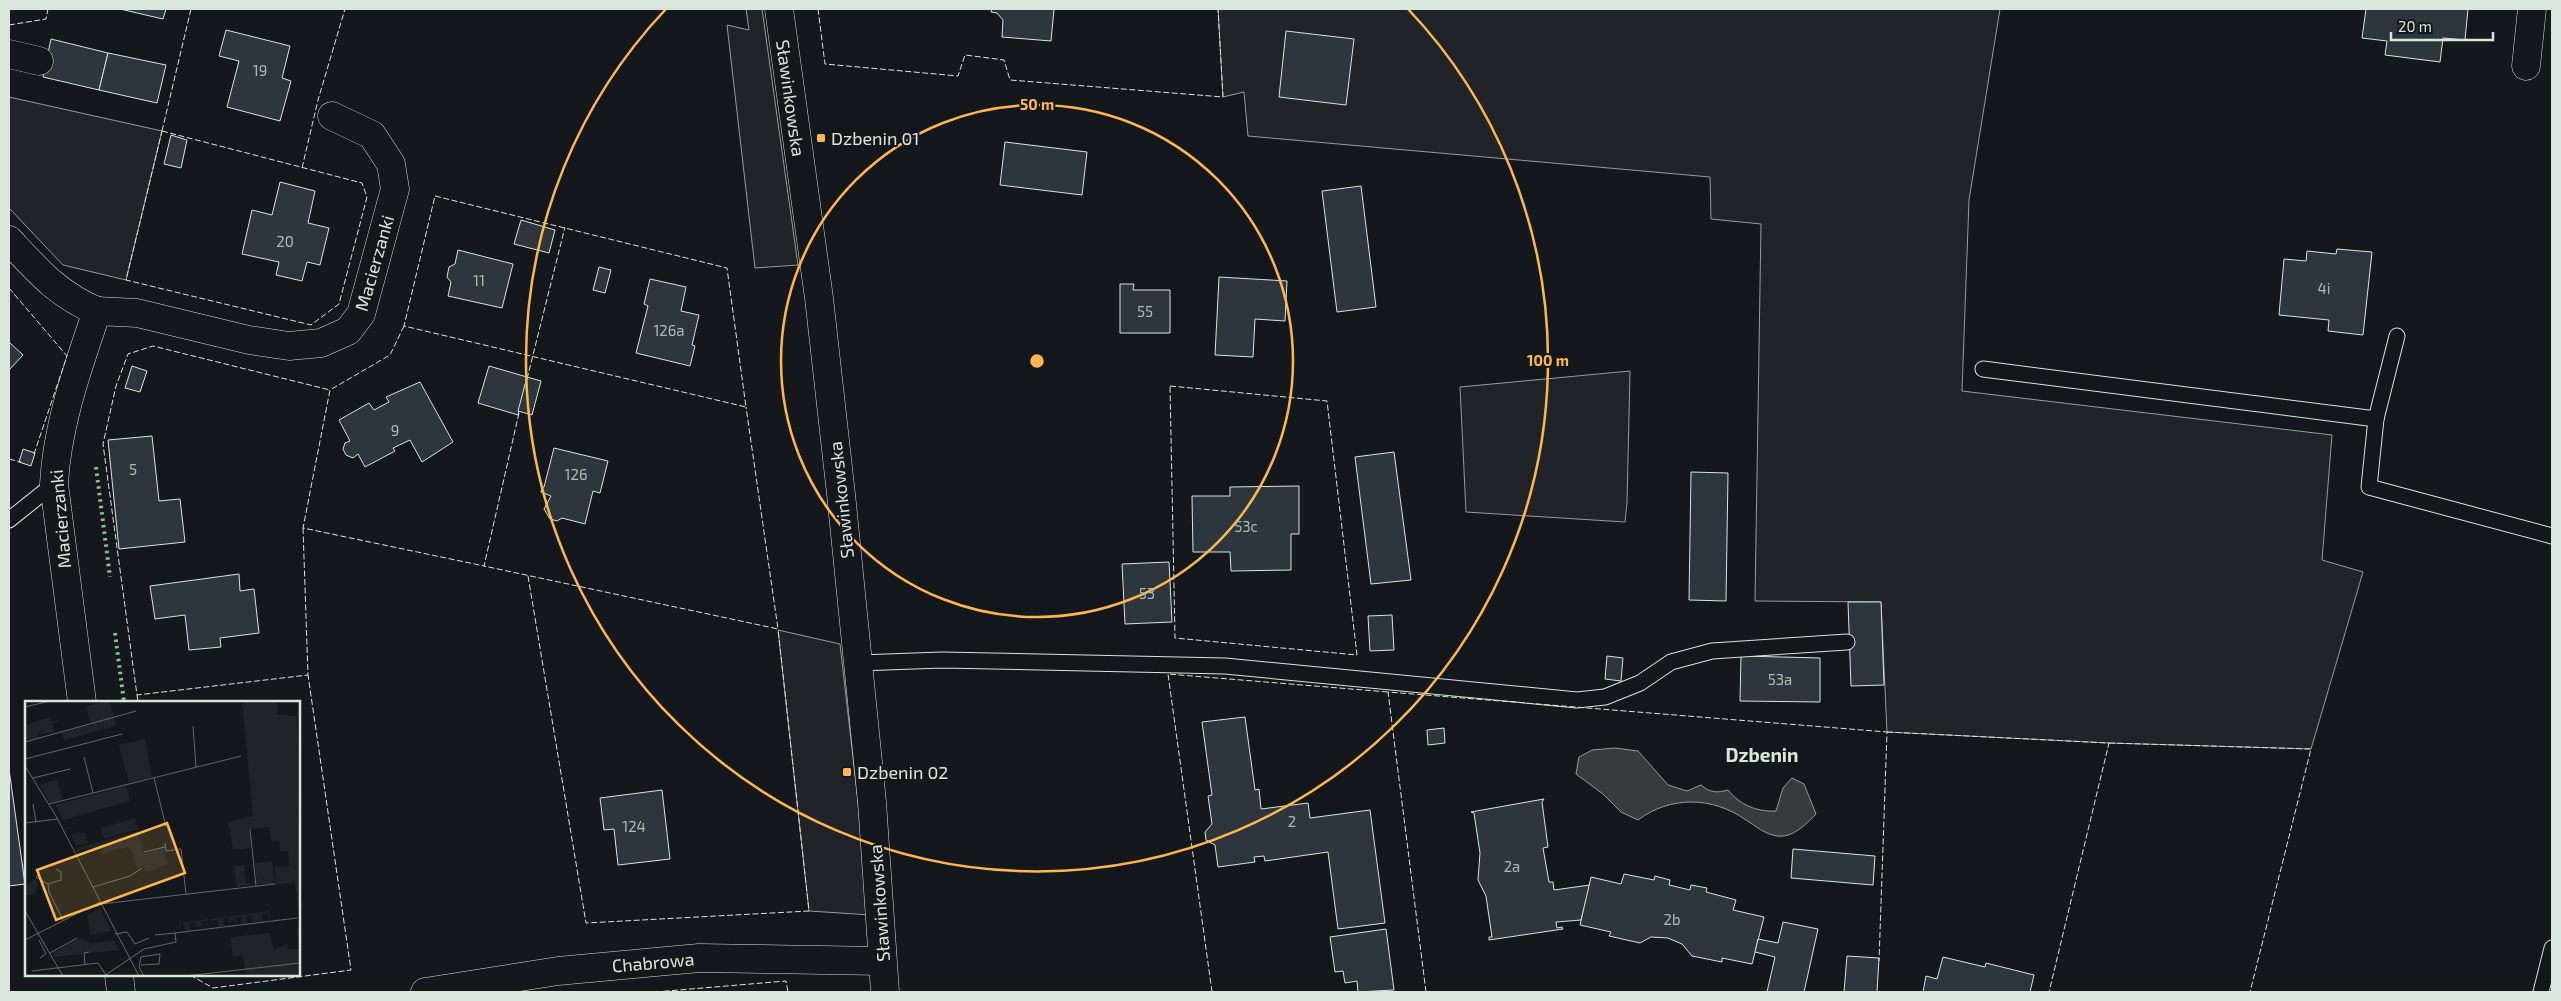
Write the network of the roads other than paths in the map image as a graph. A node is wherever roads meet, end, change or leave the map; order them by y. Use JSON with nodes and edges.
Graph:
{"nodes":[{"id":1,"x":779,"y":9,"type":"edge"},
{"id":2,"x":2532,"y":9,"type":"edge"},
{"id":3,"x":9,"y":54,"type":"edge"},
{"id":4,"x":39,"y":61,"type":"dead end"},
{"id":5,"x":2526,"y":66,"type":"dead end"},
{"id":6,"x":332,"y":116,"type":"dead end"},
{"id":7,"x":9,"y":240,"type":"edge"},
{"id":8,"x":97,"y":312,"type":"junction"},
{"id":9,"x":2397,"y":336,"type":"dead end"},
{"id":10,"x":1983,"y":369,"type":"dead end"},
{"id":11,"x":2376,"y":419,"type":"junction"},
{"id":12,"x":54,"y":484,"type":"junction"},
{"id":13,"x":9,"y":520,"type":"edge"},
{"id":14,"x":2552,"y":536,"type":"edge"},
{"id":15,"x":1847,"y":642,"type":"dead end"},
{"id":16,"x":858,"y":663,"type":"junction"},
{"id":17,"x":82,"y":701,"type":"edge"},
{"id":18,"x":2552,"y":948,"type":"edge"},
{"id":19,"x":882,"y":961,"type":"junction"},
{"id":20,"x":119,"y":976,"type":"edge"},
{"id":21,"x":121,"y":992,"type":"edge"},
{"id":22,"x":425,"y":992,"type":"edge"},
{"id":23,"x":885,"y":992,"type":"edge"},
{"id":24,"x":2541,"y":992,"type":"edge"}],
"edges":[{"from":1,"to":16,"type":"street","name":"Sławinkowska"},
{"from":2,"to":5,"type":"street"},
{"from":3,"to":4,"type":"street"},
{"from":6,"to":8,"type":"street","name":"Macierzanki"},
{"from":7,"to":8,"type":"street","name":"Macierzanki"},
{"from":8,"to":12,"type":"street","name":"Macierzanki"},
{"from":9,"to":11,"type":"lane"},
{"from":10,"to":11,"type":"lane"},
{"from":11,"to":14,"type":"lane"},
{"from":12,"to":13,"type":"lane"},
{"from":12,"to":17,"type":"street","name":"Macierzanki"},
{"from":15,"to":16,"type":"lane"},
{"from":16,"to":19,"type":"street","name":"Sławinkowska"},
{"from":18,"to":24,"type":"lane"},
{"from":19,"to":22,"type":"street","name":"Chabrowa"},
{"from":19,"to":23,"type":"street","name":"Sławinkowska"},
{"from":20,"to":21,"type":"street"}]}
